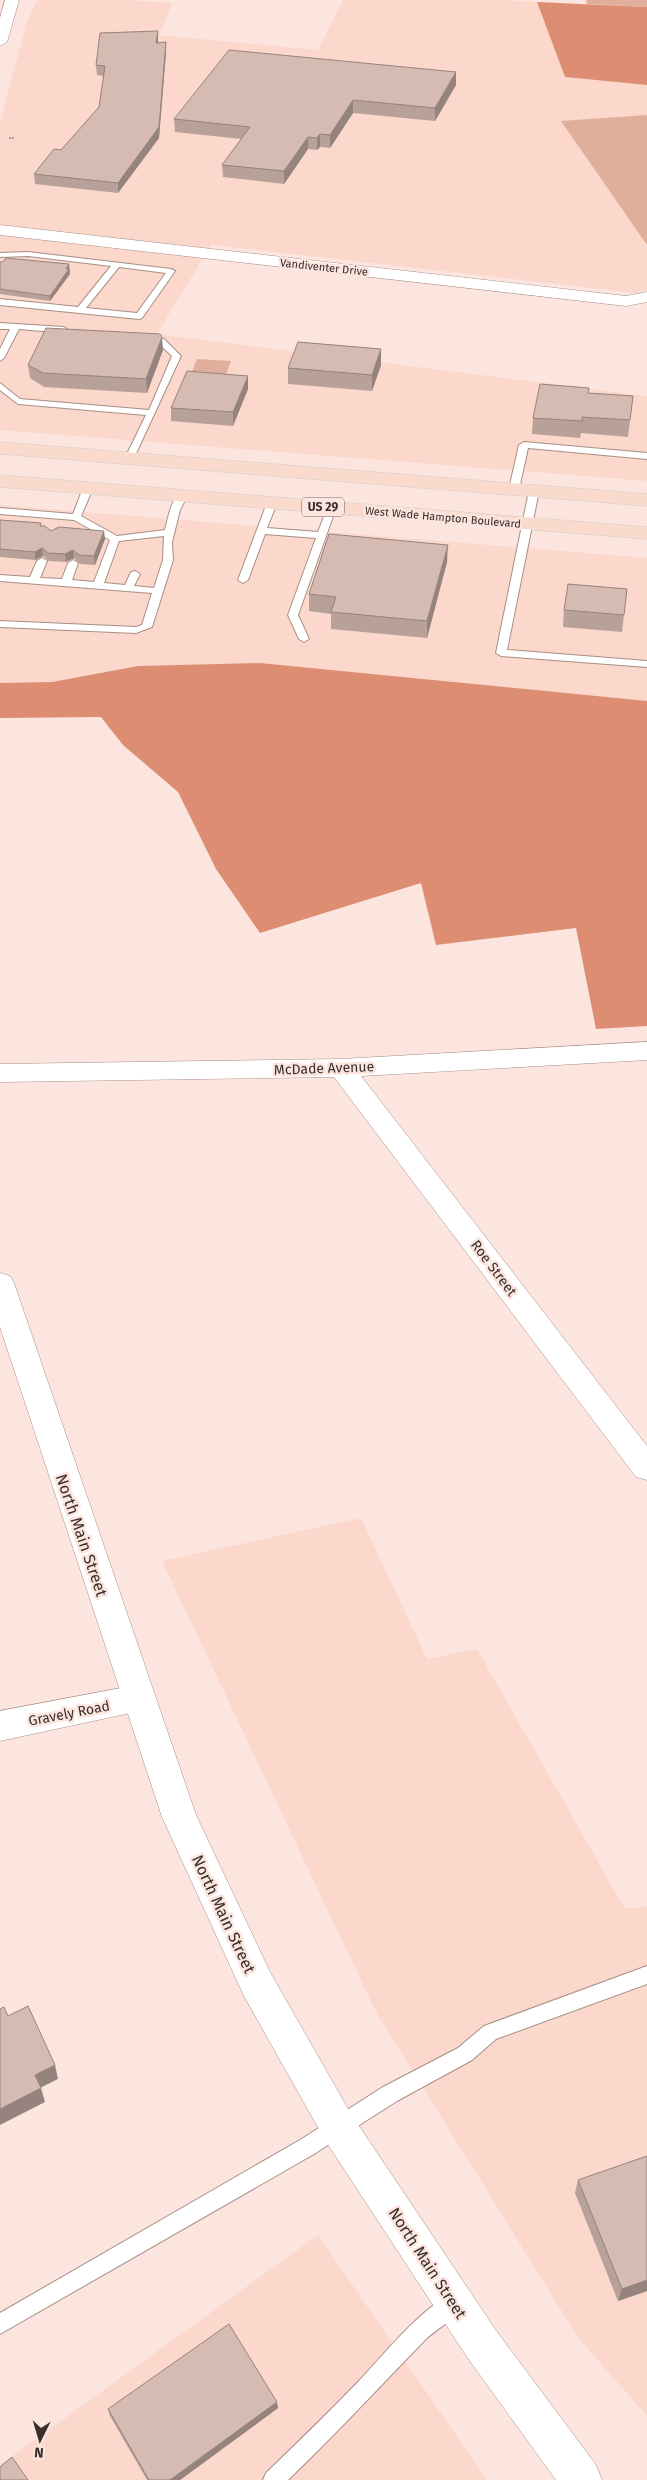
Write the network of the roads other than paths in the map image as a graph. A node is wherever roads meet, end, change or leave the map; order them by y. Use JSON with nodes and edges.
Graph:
{"nodes":[{"id":1,"x":12,"y":0,"type":"edge"},
{"id":2,"x":0,"y":42,"type":"edge"},
{"id":3,"x":0,"y":230,"type":"edge"},
{"id":4,"x":0,"y":255,"type":"edge"},
{"id":5,"x":116,"y":264,"type":"junction"},
{"id":6,"x":647,"y":297,"type":"edge"},
{"id":7,"x":626,"y":301,"type":"junction"},
{"id":8,"x":0,"y":302,"type":"edge"},
{"id":9,"x":647,"y":303,"type":"edge"},
{"id":10,"x":80,"y":310,"type":"junction"},
{"id":11,"x":0,"y":326,"type":"edge"},
{"id":12,"x":16,"y":326,"type":"junction"},
{"id":13,"x":73,"y":331,"type":"edge"},
{"id":14,"x":136,"y":338,"type":"edge"},
{"id":15,"x":0,"y":358,"type":"edge"},
{"id":16,"x":0,"y":386,"type":"edge"},
{"id":17,"x":152,"y":412,"type":"junction"},
{"id":18,"x":0,"y":448,"type":"edge"},
{"id":19,"x":647,"y":456,"type":"edge"},
{"id":20,"x":130,"y":458,"type":"junction"},
{"id":21,"x":0,"y":481,"type":"edge"},
{"id":22,"x":88,"y":488,"type":"junction"},
{"id":23,"x":514,"y":489,"type":"junction"},
{"id":24,"x":534,"y":491,"type":"junction"},
{"id":25,"x":182,"y":496,"type":"junction"},
{"id":26,"x":647,"y":500,"type":"edge"},
{"id":27,"x":272,"y":503,"type":"junction"},
{"id":28,"x":331,"y":508,"type":"junction"},
{"id":29,"x":1,"y":514,"type":"edge"},
{"id":30,"x":60,"y":516,"type":"junction"},
{"id":31,"x":76,"y":517,"type":"junction"},
{"id":32,"x":88,"y":524,"type":"junction"},
{"id":33,"x":526,"y":524,"type":"junction"},
{"id":34,"x":56,"y":528,"type":"edge"},
{"id":35,"x":263,"y":531,"type":"junction"},
{"id":36,"x":169,"y":532,"type":"junction"},
{"id":37,"x":647,"y":534,"type":"edge"},
{"id":38,"x":320,"y":535,"type":"junction"},
{"id":39,"x":142,"y":536,"type":"junction"},
{"id":40,"x":85,"y":537,"type":"edge"},
{"id":41,"x":115,"y":539,"type":"junction"},
{"id":42,"x":145,"y":549,"type":"dead end"},
{"id":43,"x":42,"y":560,"type":"edge"},
{"id":44,"x":73,"y":563,"type":"edge"},
{"id":45,"x":134,"y":574,"type":"dead end"},
{"id":46,"x":0,"y":578,"type":"edge"},
{"id":47,"x":34,"y":580,"type":"junction"},
{"id":48,"x":243,"y":580,"type":"dead end"},
{"id":49,"x":66,"y":583,"type":"junction"},
{"id":50,"x":98,"y":585,"type":"junction"},
{"id":51,"x":128,"y":588,"type":"junction"},
{"id":52,"x":158,"y":591,"type":"junction"},
{"id":53,"x":0,"y":624,"type":"edge"},
{"id":54,"x":304,"y":639,"type":"dead end"},
{"id":55,"x":647,"y":664,"type":"edge"},
{"id":56,"x":647,"y":1051,"type":"edge"},
{"id":57,"x":340,"y":1068,"type":"junction"},
{"id":58,"x":0,"y":1073,"type":"edge"},
{"id":59,"x":0,"y":1283,"type":"edge"},
{"id":60,"x":647,"y":1468,"type":"edge"},
{"id":61,"x":137,"y":1699,"type":"junction"},
{"id":62,"x":0,"y":1726,"type":"edge"},
{"id":63,"x":647,"y":1976,"type":"edge"},
{"id":64,"x":338,"y":2127,"type":"junction"},
{"id":65,"x":454,"y":2303,"type":"junction"},
{"id":66,"x":0,"y":2324,"type":"edge"},
{"id":67,"x":273,"y":2480,"type":"edge"},
{"id":68,"x":581,"y":2480,"type":"edge"}],
"edges":[{"from":1,"to":2,"type":"street"},
{"from":3,"to":7,"type":"street","name":"Vandiventer Drive"},
{"from":4,"to":5,"type":"lane"},
{"from":5,"to":10,"type":"lane"},
{"from":5,"to":10,"type":"lane"},
{"from":6,"to":7,"type":"street","name":"Vandiventer Drive"},
{"from":7,"to":9,"type":"street"},
{"from":8,"to":10,"type":"lane"},
{"from":11,"to":12,"type":"lane"},
{"from":12,"to":13,"type":"lane"},
{"from":12,"to":15,"type":"lane"},
{"from":14,"to":17,"type":"lane"},
{"from":16,"to":17,"type":"lane"},
{"from":17,"to":20,"type":"lane"},
{"from":18,"to":20,"type":"main road"},
{"from":19,"to":23,"type":"lane"},
{"from":20,"to":23,"type":"main road"},
{"from":21,"to":22,"type":"main road","name":"West Wade Hampton Boulevard","number":"US 29"},
{"from":22,"to":25,"type":"main road","name":"West Wade Hampton Boulevard","number":"US 29"},
{"from":22,"to":31,"type":"lane"},
{"from":23,"to":24,"type":"main road"},
{"from":24,"to":26,"type":"main road"},
{"from":24,"to":33,"type":"lane"},
{"from":25,"to":27,"type":"main road","name":"West Wade Hampton Boulevard","number":"US 29"},
{"from":25,"to":36,"type":"lane"},
{"from":27,"to":28,"type":"main road","name":"West Wade Hampton Boulevard","number":"US 29"},
{"from":27,"to":35,"type":"lane"},
{"from":28,"to":33,"type":"main road","name":"West Wade Hampton Boulevard","number":"US 29"},
{"from":28,"to":38,"type":"lane"},
{"from":29,"to":30,"type":"lane"},
{"from":30,"to":31,"type":"lane"},
{"from":30,"to":34,"type":"lane"},
{"from":31,"to":32,"type":"lane"},
{"from":32,"to":40,"type":"lane"},
{"from":32,"to":41,"type":"lane"},
{"from":33,"to":37,"type":"main road","name":"West Wade Hampton Boulevard","number":"US 29"},
{"from":33,"to":55,"type":"lane"},
{"from":35,"to":38,"type":"lane"},
{"from":35,"to":48,"type":"lane"},
{"from":36,"to":39,"type":"lane"},
{"from":36,"to":52,"type":"lane"},
{"from":38,"to":54,"type":"lane"},
{"from":39,"to":41,"type":"lane"},
{"from":39,"to":42,"type":"lane"},
{"from":41,"to":50,"type":"lane"},
{"from":43,"to":47,"type":"lane"},
{"from":44,"to":49,"type":"lane"},
{"from":45,"to":51,"type":"lane"},
{"from":46,"to":47,"type":"lane"},
{"from":47,"to":49,"type":"lane"},
{"from":49,"to":50,"type":"lane"},
{"from":50,"to":51,"type":"lane"},
{"from":51,"to":52,"type":"lane"},
{"from":52,"to":53,"type":"lane"},
{"from":56,"to":57,"type":"street","name":"McDade Avenue"},
{"from":57,"to":58,"type":"street","name":"McDade Avenue"},
{"from":57,"to":60,"type":"street","name":"Roe Street"},
{"from":59,"to":61,"type":"street","name":"North Main Street"},
{"from":61,"to":62,"type":"street","name":"Gravely Road"},
{"from":61,"to":64,"type":"street","name":"North Main Street"},
{"from":63,"to":64,"type":"lane"},
{"from":64,"to":65,"type":"street","name":"North Main Street"},
{"from":64,"to":66,"type":"lane"},
{"from":65,"to":67,"type":"lane"},
{"from":65,"to":68,"type":"street","name":"North Main Street"}]}
